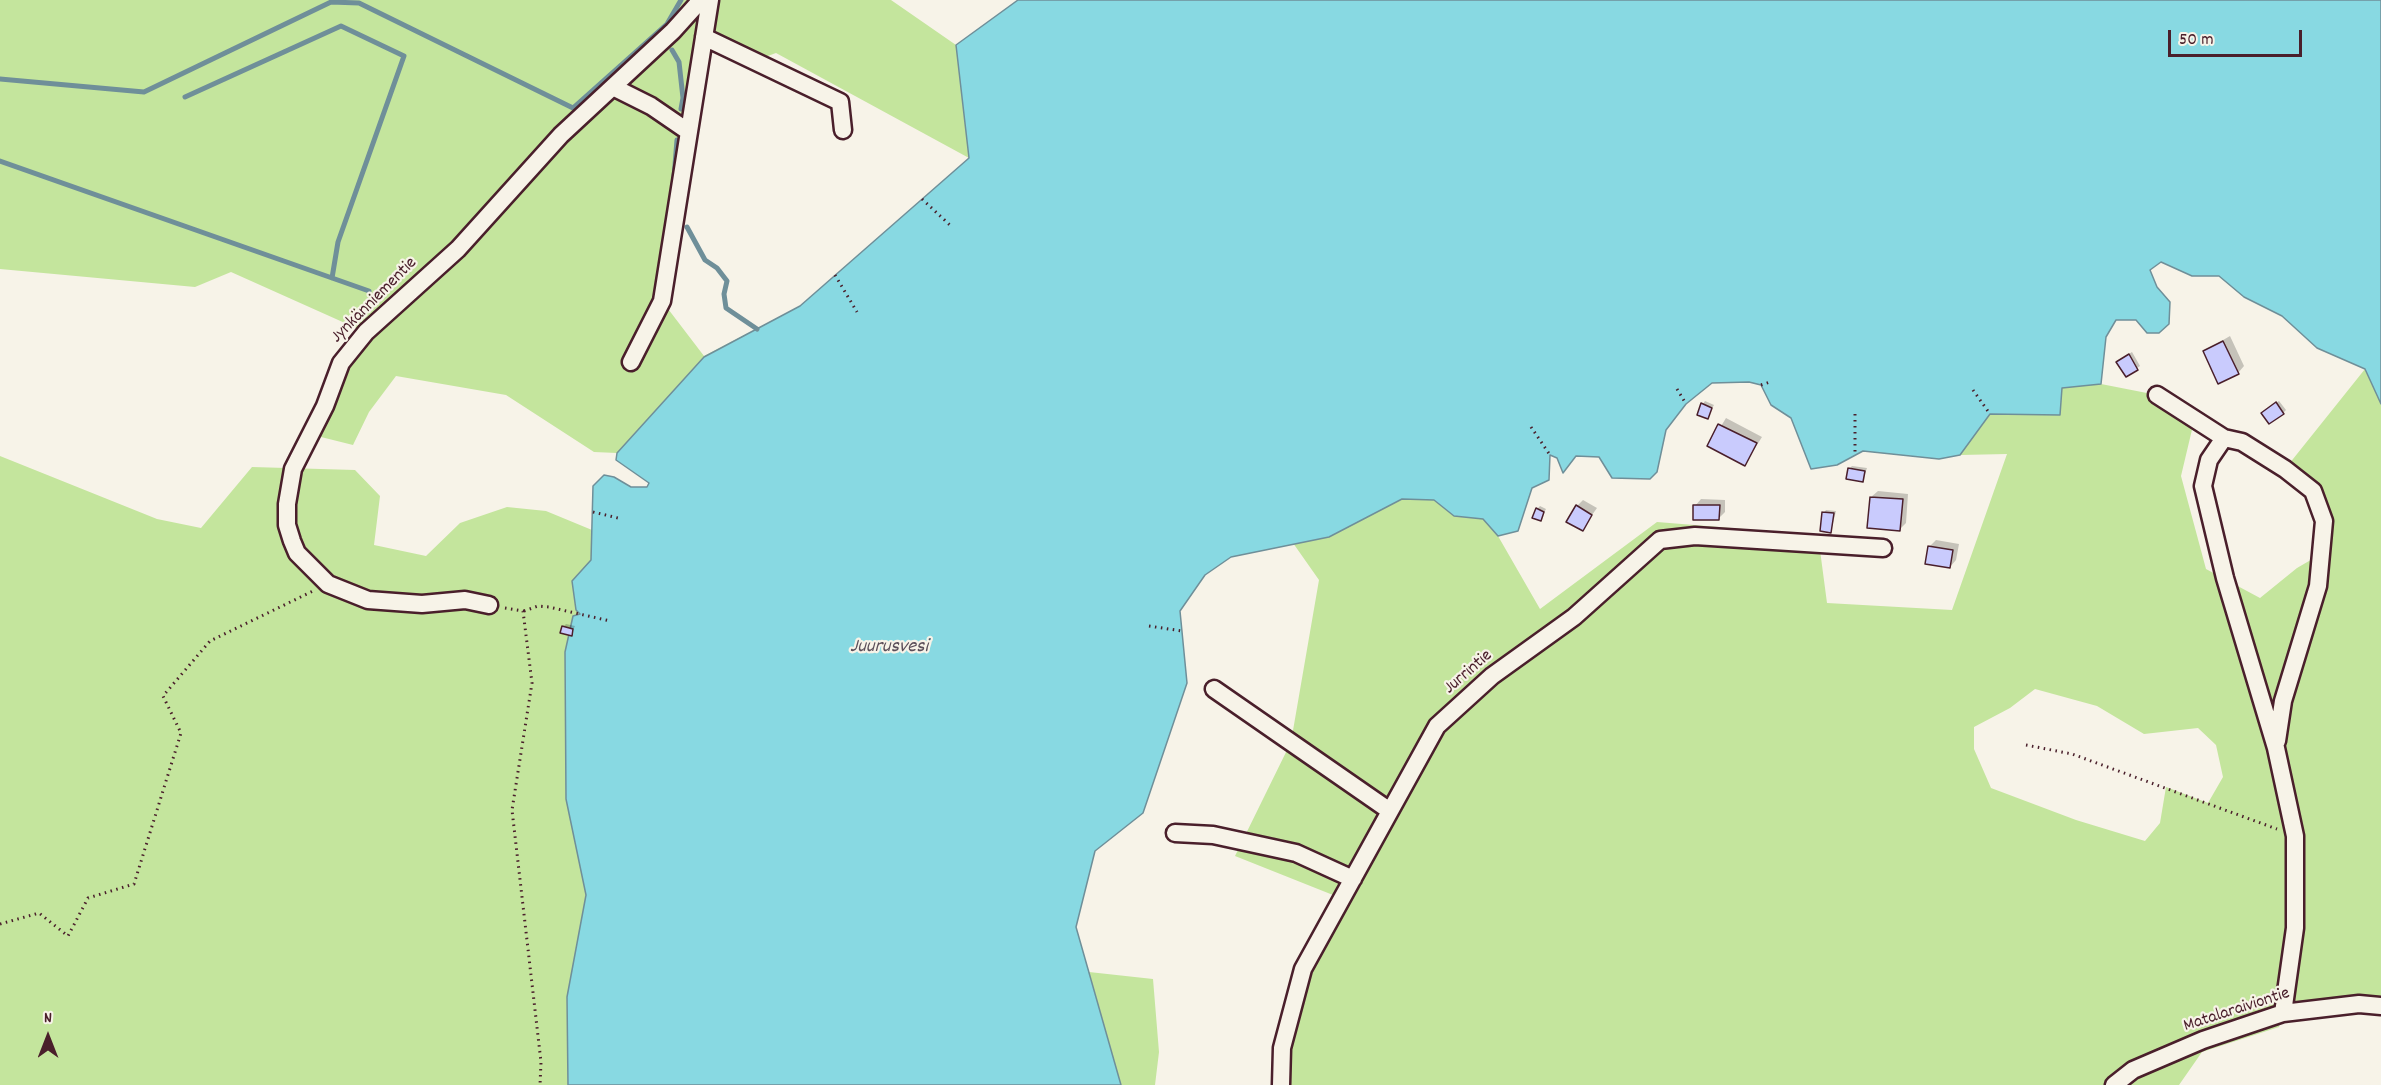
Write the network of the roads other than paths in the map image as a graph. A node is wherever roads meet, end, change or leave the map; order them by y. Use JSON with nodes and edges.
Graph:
{"nodes":[{"id":1,"x":702,"y":0,"type":"edge"},
{"id":2,"x":710,"y":0,"type":"edge"},
{"id":3,"x":704,"y":37,"type":"junction"},
{"id":4,"x":613,"y":87,"type":"junction"},
{"id":5,"x":843,"y":130,"type":"dead end"},
{"id":6,"x":689,"y":132,"type":"junction"},
{"id":7,"x":631,"y":362,"type":"dead end"},
{"id":8,"x":2157,"y":395,"type":"dead end"},
{"id":9,"x":2224,"y":438,"type":"junction"},
{"id":10,"x":1882,"y":548,"type":"dead end"},
{"id":11,"x":489,"y":605,"type":"road end"},
{"id":12,"x":1214,"y":689,"type":"dead end"},
{"id":13,"x":2276,"y":748,"type":"junction"},
{"id":14,"x":1390,"y":811,"type":"junction"},
{"id":15,"x":1175,"y":833,"type":"dead end"},
{"id":16,"x":1353,"y":879,"type":"junction"},
{"id":17,"x":2381,"y":1006,"type":"edge"},
{"id":18,"x":2283,"y":1013,"type":"junction"},
{"id":19,"x":1281,"y":1085,"type":"edge"},
{"id":20,"x":2114,"y":1085,"type":"edge"}],
"edges":[{"from":1,"to":4,"type":"street","name":"Jynkänniementie"},
{"from":2,"to":3,"type":"street"},
{"from":3,"to":5,"type":"street"},
{"from":3,"to":6,"type":"street"},
{"from":4,"to":6,"type":"street"},
{"from":4,"to":11,"type":"street","name":"Jynkänniementie"},
{"from":6,"to":7,"type":"street"},
{"from":8,"to":9,"type":"street"},
{"from":9,"to":13,"type":"street"},
{"from":9,"to":13,"type":"street"},
{"from":10,"to":14,"type":"street","name":"Jurrintie"},
{"from":12,"to":14,"type":"street"},
{"from":13,"to":18,"type":"street"},
{"from":14,"to":16,"type":"street","name":"Jurrintie"},
{"from":15,"to":16,"type":"street"},
{"from":16,"to":19,"type":"street","name":"Jurrintie"},
{"from":17,"to":18,"type":"street","name":"Matalaraiviontie"},
{"from":18,"to":20,"type":"street","name":"Matalaraiviontie"}]}
